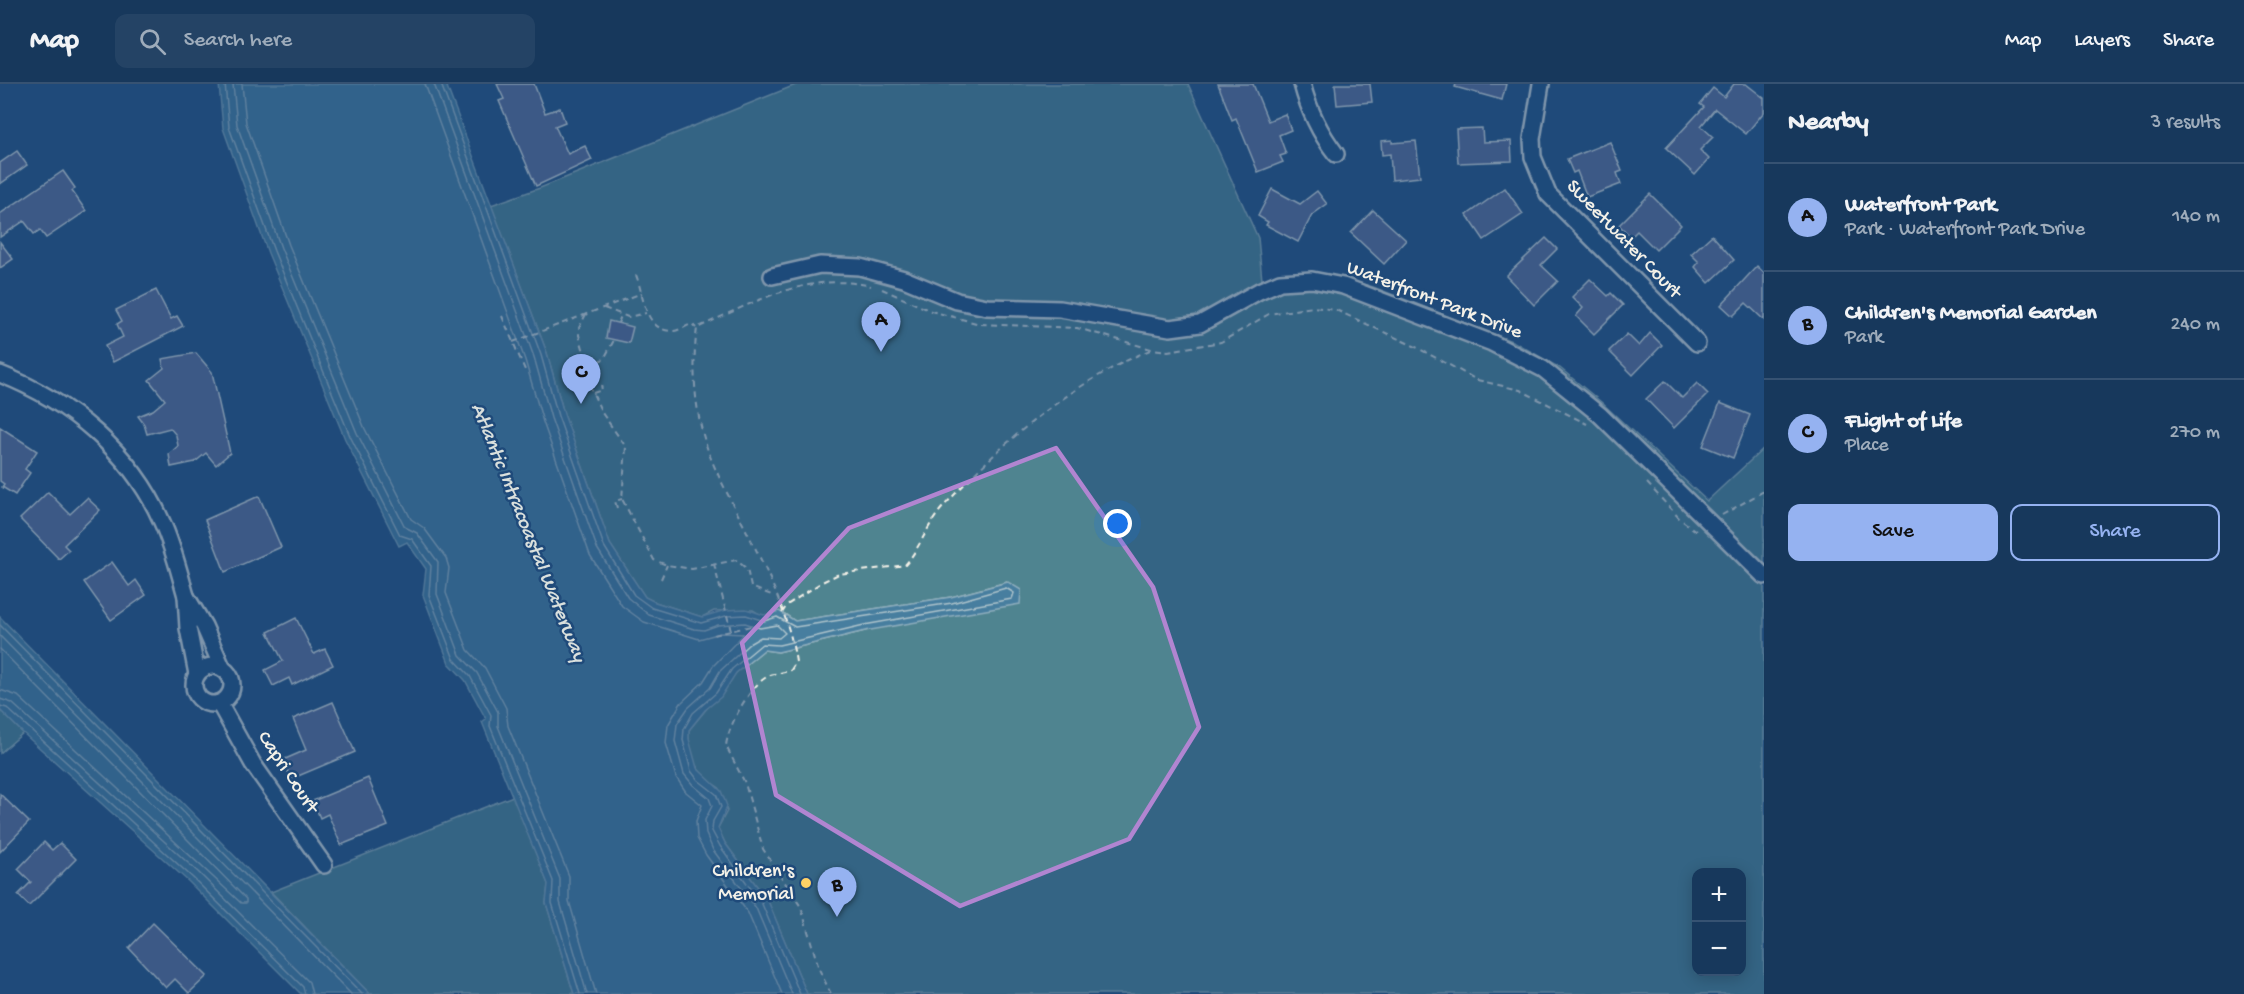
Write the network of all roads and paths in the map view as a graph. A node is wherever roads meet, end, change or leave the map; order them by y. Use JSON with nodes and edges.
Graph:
{"nodes":[{"id":1,"x":1302,"y":84,"type":"edge"},
{"id":2,"x":1542,"y":84,"type":"edge"},
{"id":3,"x":1336,"y":154,"type":"dead end"},
{"id":4,"x":636,"y":275,"type":"dead end"},
{"id":5,"x":772,"y":276,"type":"dead end"},
{"id":6,"x":872,"y":286,"type":"dead end"},
{"id":7,"x":881,"y":289,"type":"dead end"},
{"id":8,"x":642,"y":293,"type":"junction"},
{"id":9,"x":603,"y":308,"type":"junction"},
{"id":10,"x":646,"y":313,"type":"junction"},
{"id":11,"x":586,"y":314,"type":"junction"},
{"id":12,"x":502,"y":316,"type":"dead end"},
{"id":13,"x":621,"y":316,"type":"junction"},
{"id":14,"x":618,"y":323,"type":"dead end"},
{"id":15,"x":697,"y":328,"type":"junction"},
{"id":16,"x":614,"y":340,"type":"dead end"},
{"id":17,"x":513,"y":342,"type":"junction"},
{"id":18,"x":1697,"y":343,"type":"dead end"},
{"id":19,"x":1151,"y":349,"type":"junction"},
{"id":20,"x":588,"y":365,"type":"junction"},
{"id":21,"x":525,"y":370,"type":"dead end"},
{"id":22,"x":0,"y":374,"type":"edge"},
{"id":23,"x":582,"y":374,"type":"dead end"},
{"id":24,"x":590,"y":374,"type":"junction"},
{"id":25,"x":601,"y":385,"type":"dead end"},
{"id":26,"x":593,"y":393,"type":"junction"},
{"id":27,"x":1593,"y":429,"type":"dead end"},
{"id":28,"x":625,"y":444,"type":"junction"},
{"id":29,"x":618,"y":446,"type":"dead end"},
{"id":30,"x":1646,"y":481,"type":"dead end"},
{"id":31,"x":1764,"y":491,"type":"edge"},
{"id":32,"x":622,"y":499,"type":"junction"},
{"id":33,"x":617,"y":508,"type":"dead end"},
{"id":34,"x":1711,"y":524,"type":"junction"},
{"id":35,"x":714,"y":564,"type":"junction"},
{"id":36,"x":667,"y":566,"type":"junction"},
{"id":37,"x":1764,"y":576,"type":"edge"},
{"id":38,"x":661,"y":579,"type":"dead end"},
{"id":39,"x":775,"y":596,"type":"junction"},
{"id":40,"x":186,"y":597,"type":"junction"},
{"id":41,"x":782,"y":613,"type":"junction"},
{"id":42,"x":751,"y":626,"type":"dead end"},
{"id":43,"x":731,"y":631,"type":"junction"},
{"id":44,"x":714,"y":635,"type":"dead end"},
{"id":45,"x":222,"y":667,"type":"junction"},
{"id":46,"x":197,"y":674,"type":"junction"},
{"id":47,"x":219,"y":703,"type":"junction"},
{"id":48,"x":324,"y":865,"type":"dead end"},
{"id":49,"x":831,"y":994,"type":"edge"}],
"edges":[{"from":1,"to":3,"type":"street"},
{"from":2,"to":18,"type":"street","name":"Sweetwater Court"},
{"from":4,"to":8,"type":"path"},
{"from":5,"to":34,"type":"street","name":"Waterfront Park Drive"},
{"from":6,"to":15,"type":"path"},
{"from":7,"to":19,"type":"path"},
{"from":8,"to":9,"type":"path"},
{"from":8,"to":10,"type":"path"},
{"from":9,"to":11,"type":"path"},
{"from":9,"to":13,"type":"path"},
{"from":10,"to":13,"type":"path"},
{"from":10,"to":15,"type":"path"},
{"from":11,"to":17,"type":"path"},
{"from":11,"to":20,"type":"path"},
{"from":12,"to":17,"type":"path"},
{"from":13,"to":14,"type":"path"},
{"from":15,"to":39,"type":"path"},
{"from":16,"to":20,"type":"path"},
{"from":17,"to":21,"type":"path"},
{"from":19,"to":27,"type":"path"},
{"from":19,"to":41,"type":"path"},
{"from":20,"to":24,"type":"path"},
{"from":22,"to":40,"type":"street"},
{"from":23,"to":24,"type":"path"},
{"from":24,"to":26,"type":"path"},
{"from":25,"to":26,"type":"path"},
{"from":26,"to":28,"type":"path"},
{"from":28,"to":29,"type":"path"},
{"from":28,"to":32,"type":"path"},
{"from":30,"to":34,"type":"path"},
{"from":31,"to":34,"type":"path"},
{"from":32,"to":33,"type":"path"},
{"from":32,"to":36,"type":"path"},
{"from":34,"to":37,"type":"street","name":"Waterfront Park Drive"},
{"from":35,"to":36,"type":"path"},
{"from":35,"to":39,"type":"path"},
{"from":35,"to":43,"type":"path"},
{"from":36,"to":38,"type":"path"},
{"from":39,"to":41,"type":"path"},
{"from":40,"to":45,"type":"street"},
{"from":40,"to":46,"type":"street"},
{"from":41,"to":49,"type":"path"},
{"from":42,"to":43,"type":"path"},
{"from":43,"to":44,"type":"path"},
{"from":45,"to":46,"type":"street"},
{"from":45,"to":47,"type":"street"},
{"from":46,"to":47,"type":"street"},
{"from":47,"to":48,"type":"street","name":"Capri Court"}]}
